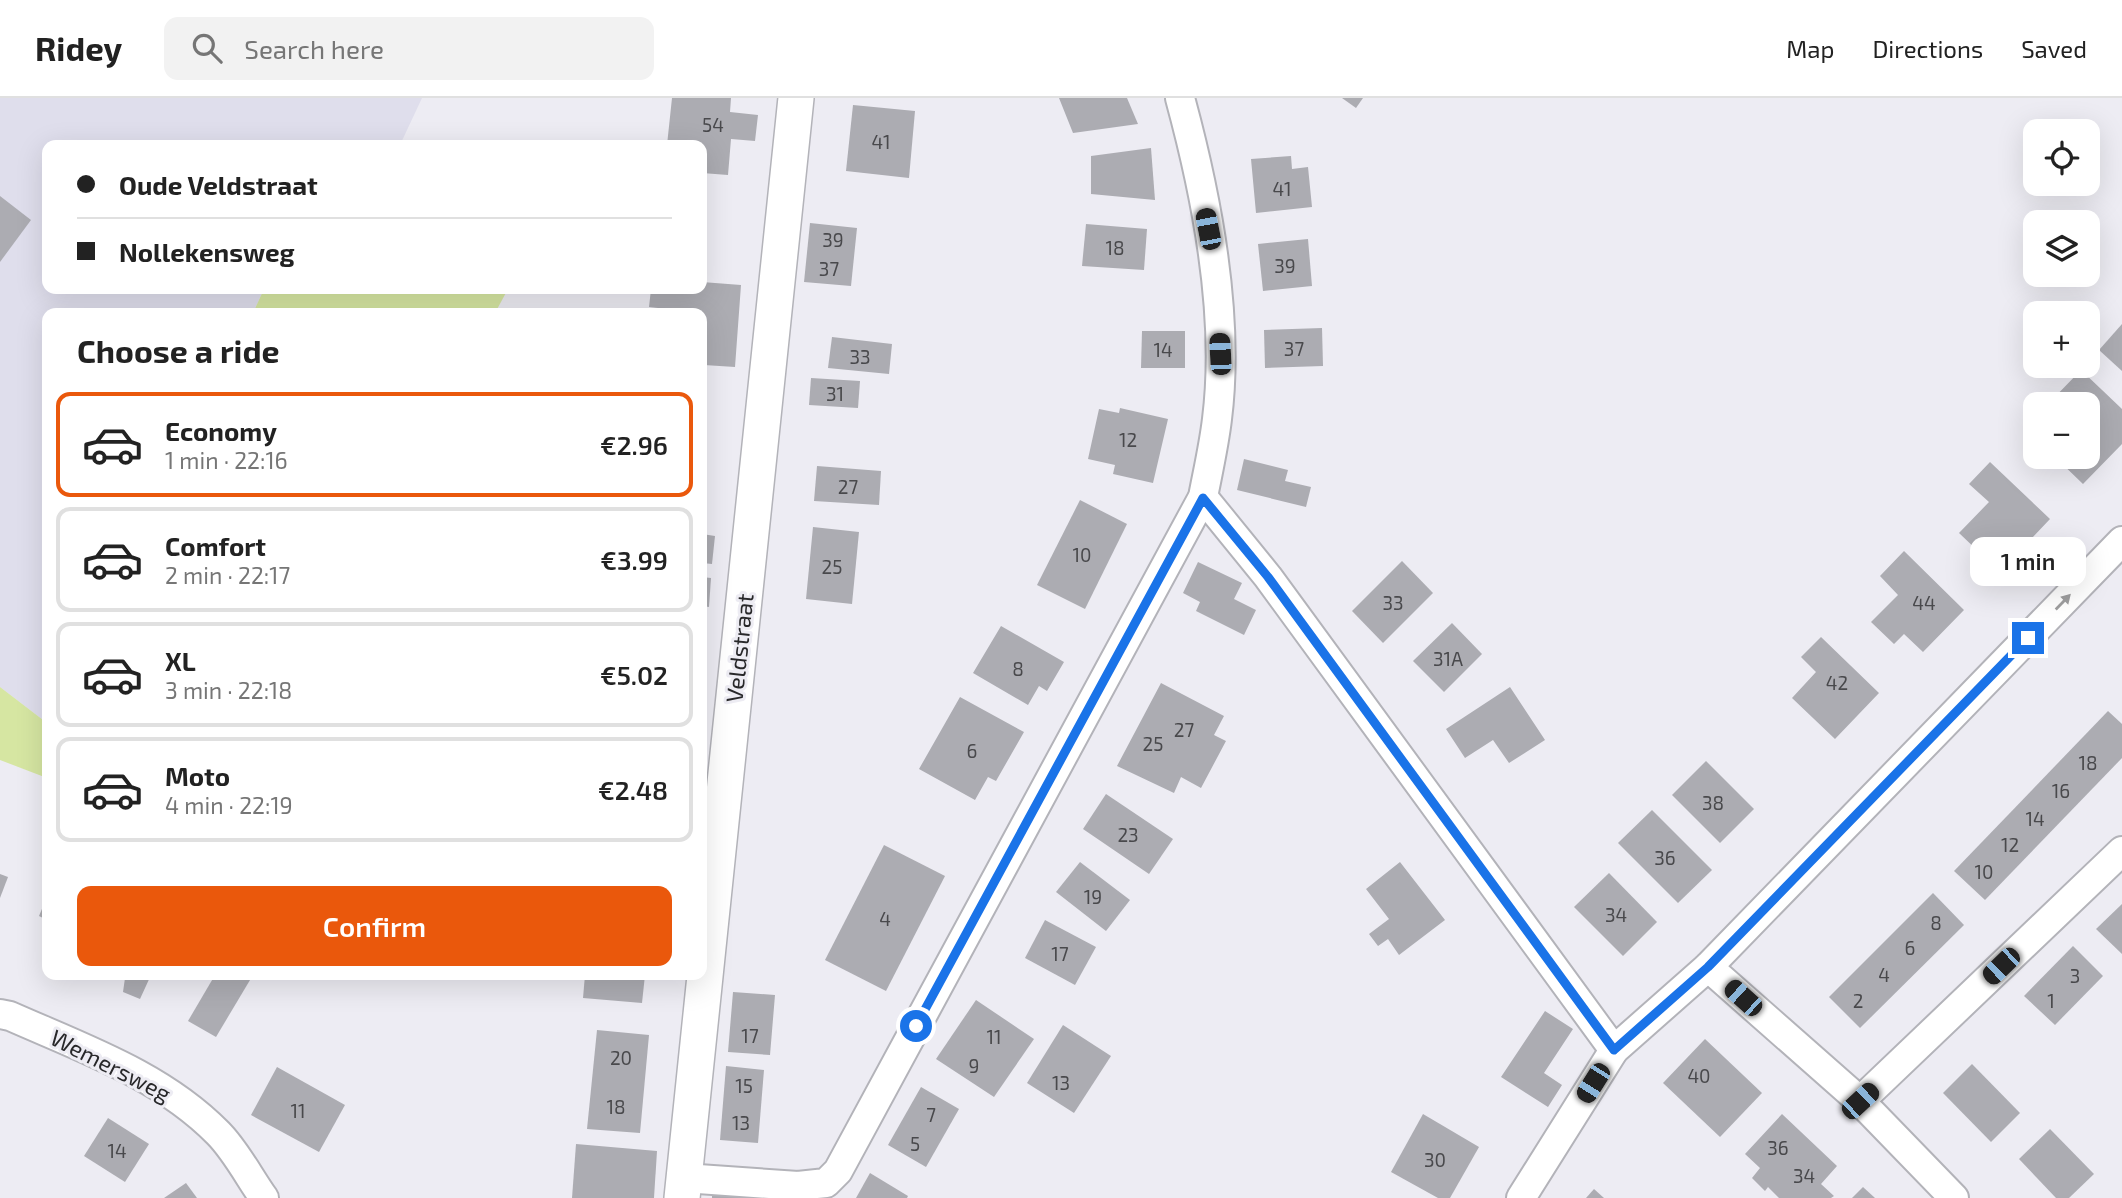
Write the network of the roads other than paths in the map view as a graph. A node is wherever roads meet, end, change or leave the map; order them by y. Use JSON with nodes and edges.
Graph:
{"nodes":[{"id":1,"x":796,"y":98,"type":"edge"},
{"id":2,"x":1188,"y":104,"type":"edge"},
{"id":3,"x":1203,"y":498,"type":"junction"},
{"id":4,"x":2122,"y":541,"type":"edge"},
{"id":5,"x":2122,"y":851,"type":"edge"},
{"id":6,"x":707,"y":956,"type":"edge"},
{"id":7,"x":1708,"y":967,"type":"junction"},
{"id":8,"x":705,"y":980,"type":"edge"},
{"id":9,"x":0,"y":1014,"type":"edge"},
{"id":10,"x":1614,"y":1050,"type":"junction"},
{"id":11,"x":1860,"y":1101,"type":"junction"},
{"id":12,"x":683,"y":1188,"type":"edge"},
{"id":13,"x":264,"y":1198,"type":"edge"},
{"id":14,"x":1521,"y":1198,"type":"edge"},
{"id":15,"x":1954,"y":1198,"type":"edge"}],
"edges":[{"from":1,"to":6,"type":"street","name":"Veldstraat"},
{"from":2,"to":3,"type":"street"},
{"from":3,"to":10,"type":"street"},
{"from":3,"to":12,"type":"street"},
{"from":7,"to":4,"type":"street","one_way":true},
{"from":5,"to":11,"type":"street"},
{"from":7,"to":10,"type":"street"},
{"from":7,"to":11,"type":"street"},
{"from":8,"to":12,"type":"street","name":"Veldstraat"},
{"from":9,"to":13,"type":"street","name":"Wemersweg"},
{"from":10,"to":14,"type":"street"},
{"from":11,"to":15,"type":"street"}]}
